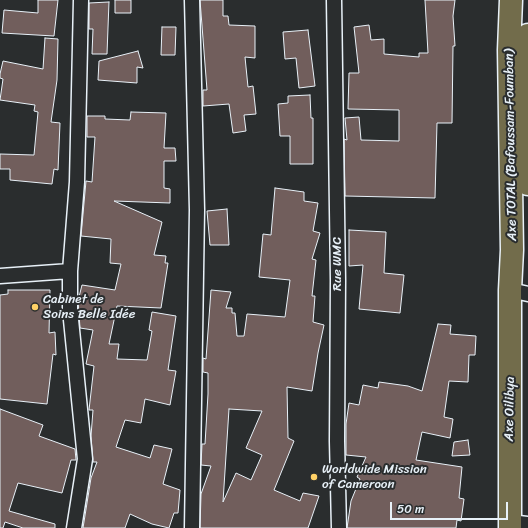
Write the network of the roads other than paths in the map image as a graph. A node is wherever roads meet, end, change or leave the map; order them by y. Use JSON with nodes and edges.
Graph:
{"nodes":[{"id":1,"x":81,"y":0,"type":"edge"},
{"id":2,"x":192,"y":0,"type":"edge"},
{"id":3,"x":334,"y":0,"type":"edge"},
{"id":4,"x":511,"y":0,"type":"edge"},
{"id":5,"x":528,"y":35,"type":"edge"},
{"id":6,"x":528,"y":184,"type":"edge"},
{"id":7,"x":70,"y":271,"type":"junction"},
{"id":8,"x":0,"y":276,"type":"edge"},
{"id":9,"x":519,"y":292,"type":"edge"},
{"id":10,"x":516,"y":525,"type":"edge"},
{"id":11,"x":74,"y":528,"type":"edge"},
{"id":12,"x":192,"y":528,"type":"edge"},
{"id":13,"x":339,"y":528,"type":"edge"}],
"edges":[{"from":1,"to":7,"type":"street"},
{"from":2,"to":12,"type":"street"},
{"from":3,"to":13,"type":"street","name":"Rue WMC"},
{"from":4,"to":9,"type":"highway","name":"Axe TOTAL (Bafoussam-Foumban)"},
{"from":5,"to":6,"type":"highway","name":"Axe TOTAL (Bafoussam-Foumban)"},
{"from":7,"to":8,"type":"street"},
{"from":7,"to":11,"type":"street"},
{"from":9,"to":10,"type":"highway","name":"Axe Oilibya"}]}
